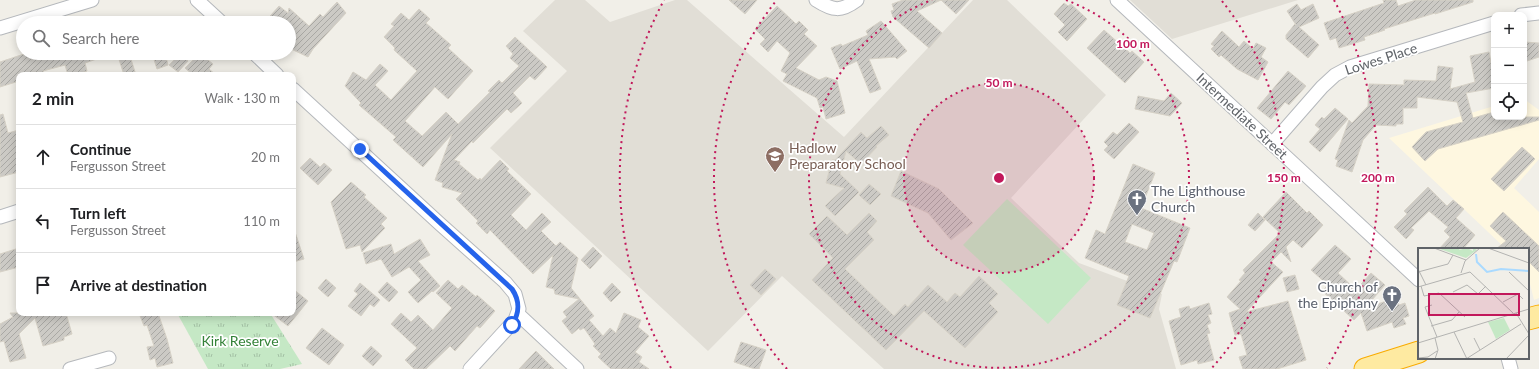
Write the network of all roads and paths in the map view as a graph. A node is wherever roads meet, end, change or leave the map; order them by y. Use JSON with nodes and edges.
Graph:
{"nodes":[{"id":1,"x":92,"y":0,"type":"edge"},
{"id":2,"x":197,"y":0,"type":"edge"},
{"id":3,"x":816,"y":0,"type":"edge"},
{"id":4,"x":857,"y":0,"type":"edge"},
{"id":5,"x":1117,"y":0,"type":"edge"},
{"id":6,"x":1539,"y":13,"type":"edge"},
{"id":7,"x":1527,"y":14,"type":"edge"},
{"id":8,"x":39,"y":16,"type":"edge"},
{"id":9,"x":214,"y":16,"type":"edge"},
{"id":10,"x":16,"y":23,"type":"edge"},
{"id":11,"x":1491,"y":24,"type":"edge"},
{"id":12,"x":0,"y":28,"type":"edge"},
{"id":13,"x":261,"y":60,"type":"edge"},
{"id":14,"x":274,"y":72,"type":"edge"},
{"id":15,"x":296,"y":92,"type":"edge"},
{"id":16,"x":1272,"y":144,"type":"junction"},
{"id":17,"x":16,"y":212,"type":"edge"},
{"id":18,"x":0,"y":217,"type":"edge"},
{"id":19,"x":1418,"y":279,"type":"edge"},
{"id":20,"x":518,"y":314,"type":"junction"},
{"id":21,"x":1539,"y":316,"type":"edge"},
{"id":22,"x":1529,"y":319,"type":"edge"},
{"id":23,"x":1418,"y":352,"type":"edge"},
{"id":24,"x":108,"y":358,"type":"dead end"},
{"id":25,"x":1508,"y":359,"type":"edge"},
{"id":26,"x":70,"y":369,"type":"edge"},
{"id":27,"x":470,"y":369,"type":"edge"},
{"id":28,"x":577,"y":369,"type":"edge"},
{"id":29,"x":1365,"y":369,"type":"edge"},
{"id":30,"x":1511,"y":369,"type":"edge"}],
"edges":[{"from":1,"to":8,"type":"street"},
{"from":2,"to":9,"type":"street"},
{"from":3,"to":4,"type":"street"},
{"from":5,"to":16,"type":"street","name":"Intermediate Street"},
{"from":6,"to":7,"type":"street"},
{"from":10,"to":12,"type":"street"},
{"from":11,"to":16,"type":"street","name":"Lowes Place"},
{"from":13,"to":14,"type":"street"},
{"from":15,"to":20,"type":"street"},
{"from":16,"to":19,"type":"street","name":"Intermediate Street"},
{"from":17,"to":18,"type":"street"},
{"from":20,"to":27,"type":"street"},
{"from":20,"to":28,"type":"street"},
{"from":21,"to":22,"type":"highway"},
{"from":23,"to":29,"type":"highway"},
{"from":24,"to":26,"type":"street"},
{"from":25,"to":30,"type":"street"}]}
